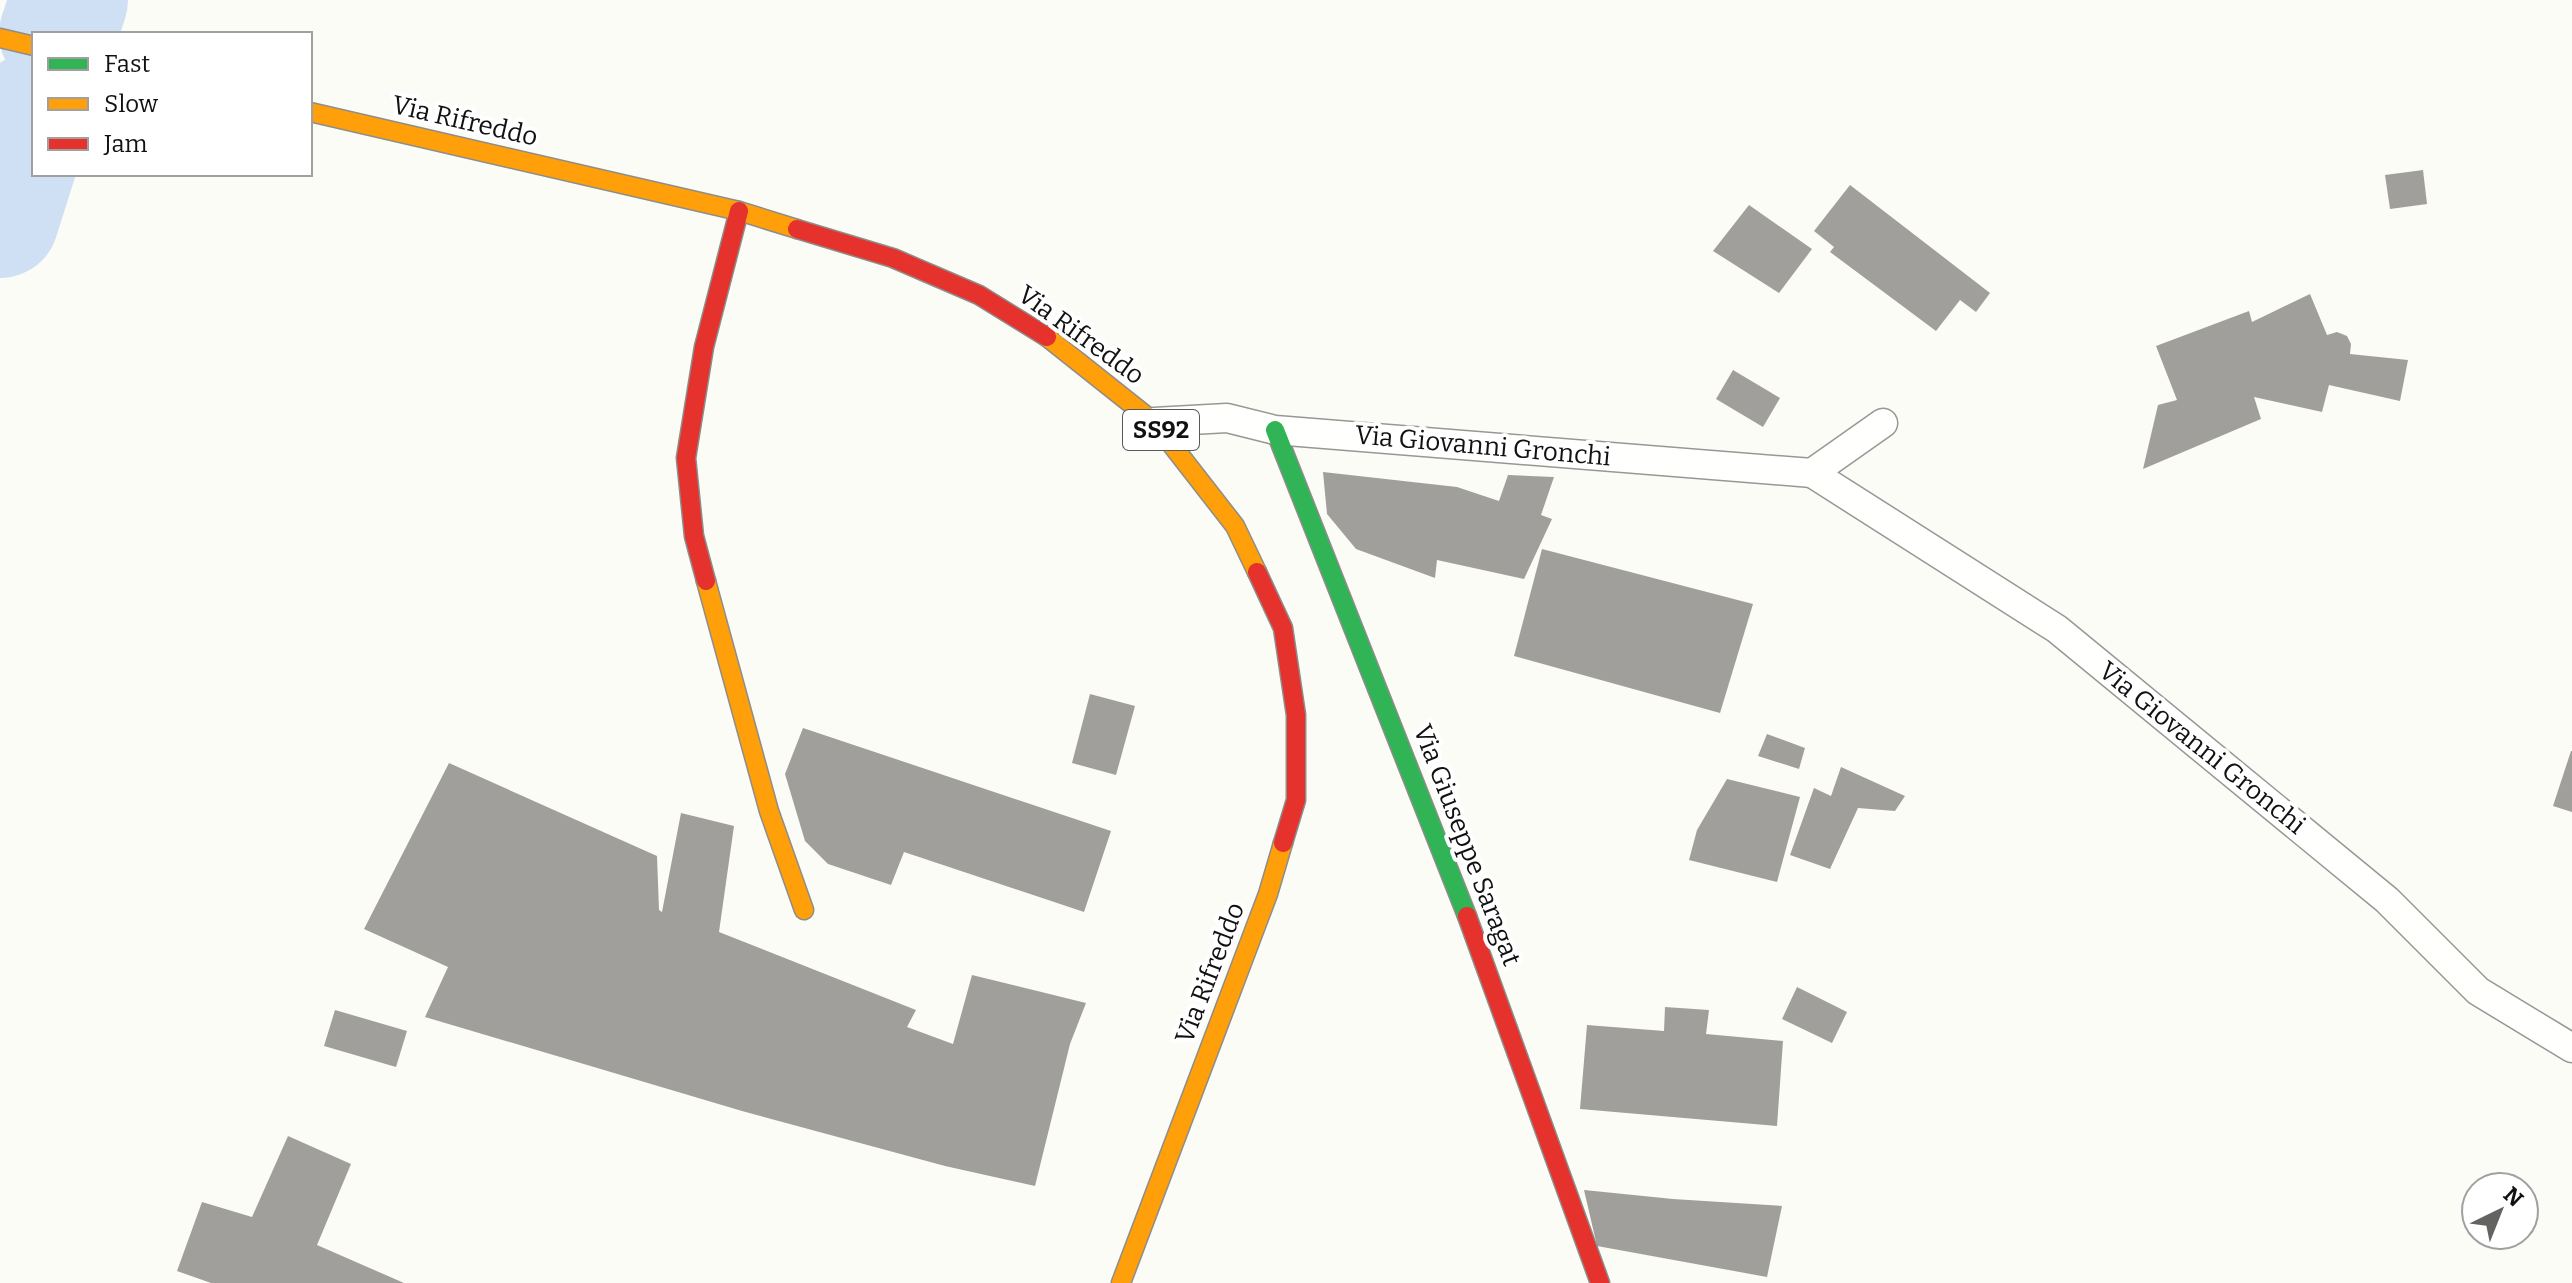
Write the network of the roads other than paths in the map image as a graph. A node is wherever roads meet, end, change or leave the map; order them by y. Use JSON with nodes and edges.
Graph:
{"nodes":[{"id":1,"x":0,"y":38,"type":"edge"},
{"id":2,"x":32,"y":46,"type":"edge"},
{"id":3,"x":312,"y":113,"type":"edge"},
{"id":4,"x":739,"y":211,"type":"junction"},
{"id":5,"x":1154,"y":422,"type":"junction"},
{"id":6,"x":1883,"y":423,"type":"dead end"},
{"id":7,"x":1275,"y":430,"type":"junction"},
{"id":8,"x":1812,"y":473,"type":"junction"},
{"id":9,"x":804,"y":910,"type":"dead end"},
{"id":10,"x":2572,"y":1048,"type":"edge"},
{"id":11,"x":1121,"y":1283,"type":"edge"},
{"id":12,"x":1600,"y":1283,"type":"edge"}],
"edges":[{"from":1,"to":2,"type":"main road"},
{"from":3,"to":4,"type":"main road","name":"Via Rifreddo","number":"SS92"},
{"from":4,"to":5,"type":"main road","name":"Via Rifreddo","number":"SS92"},
{"from":4,"to":9,"type":"main road"},
{"from":5,"to":7,"type":"lane","name":"Via Giovanni Gronchi"},
{"from":5,"to":11,"type":"main road","name":"Via Rifreddo","number":"SS92"},
{"from":6,"to":8,"type":"lane"},
{"from":7,"to":8,"type":"lane","name":"Via Giovanni Gronchi"},
{"from":7,"to":12,"type":"main road","name":"Via Giuseppe Saragat"},
{"from":8,"to":10,"type":"lane","name":"Via Giovanni Gronchi"}]}
